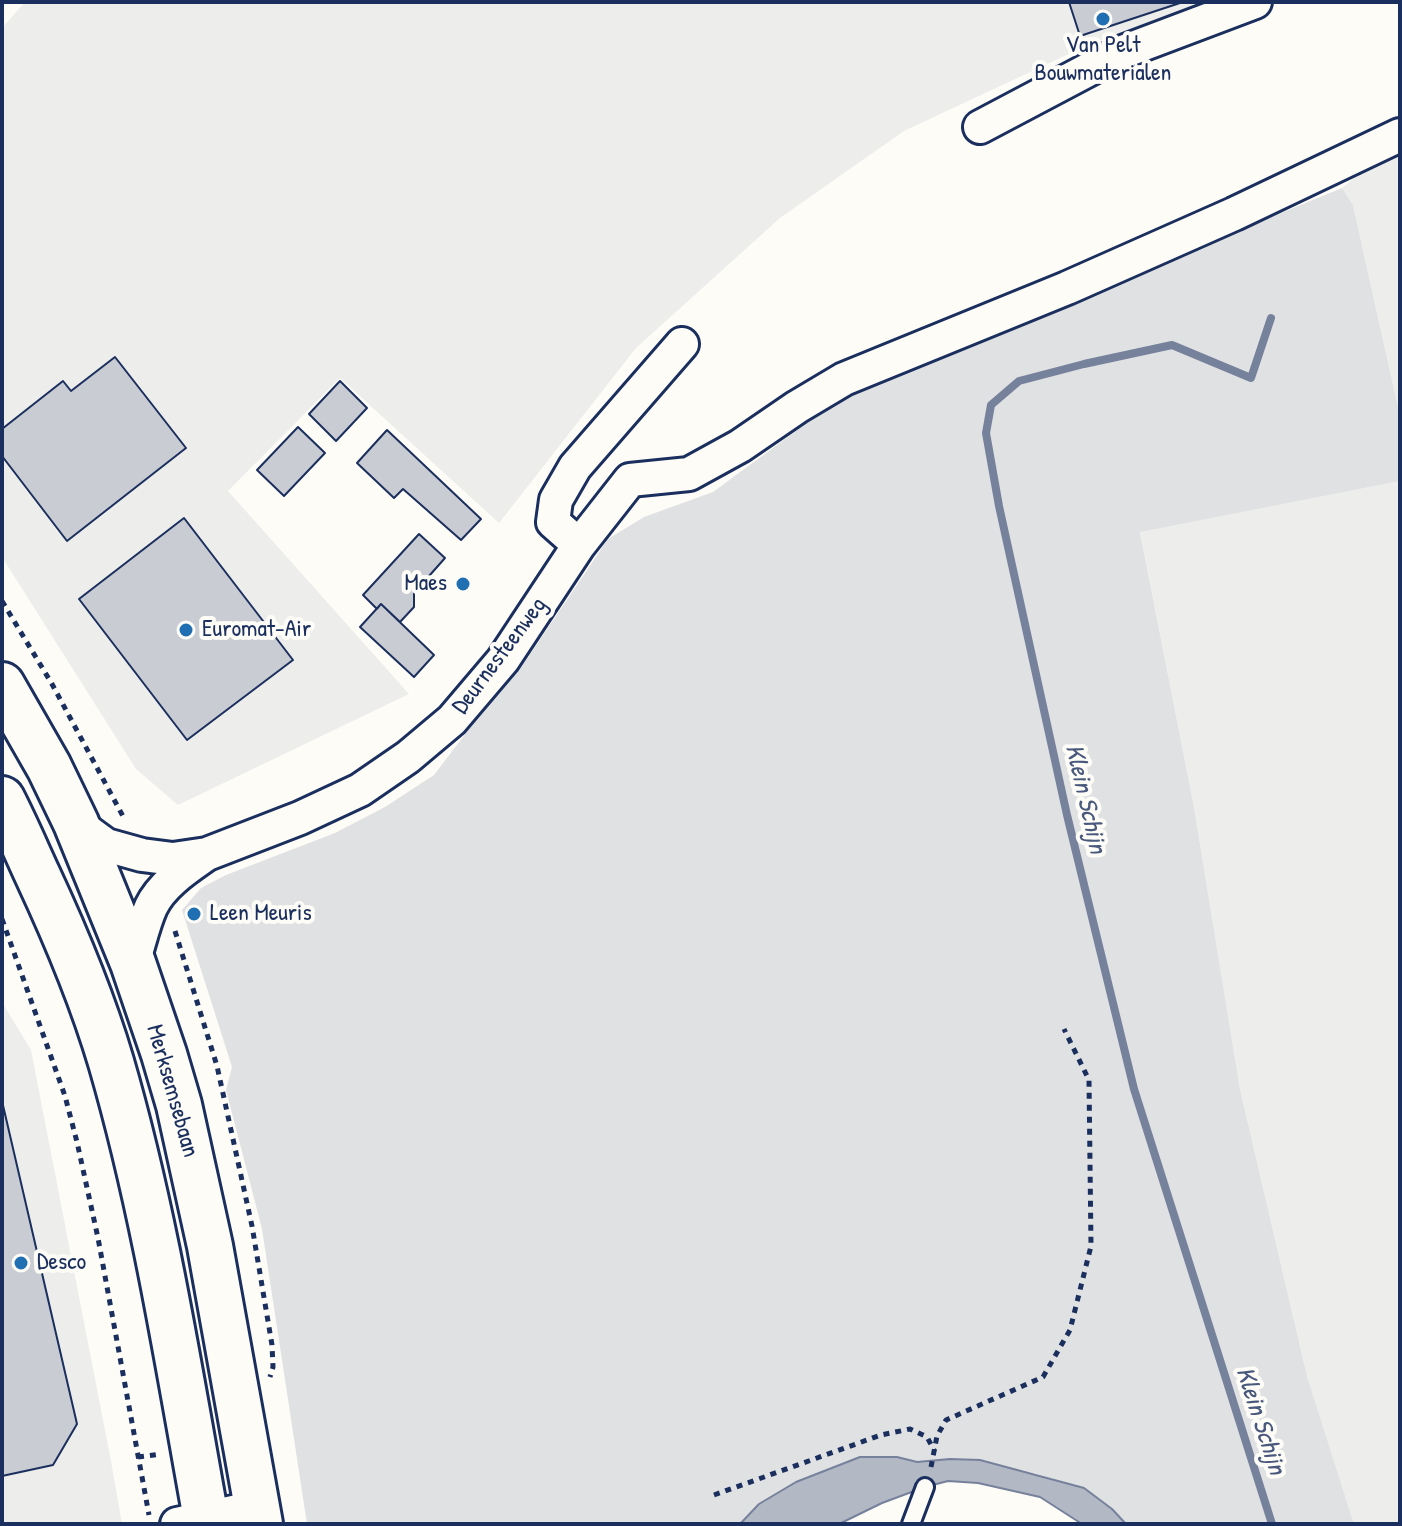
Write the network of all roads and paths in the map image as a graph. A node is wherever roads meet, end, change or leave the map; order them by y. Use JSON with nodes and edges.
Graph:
{"nodes":[{"id":1,"x":1255,"y":2,"type":"edge"},
{"id":2,"x":980,"y":127,"type":"dead end"},
{"id":3,"x":1400,"y":135,"type":"edge"},
{"id":4,"x":682,"y":344,"type":"dead end"},
{"id":5,"x":579,"y":545,"type":"junction"},
{"id":6,"x":2,"y":601,"type":"edge"},
{"id":7,"x":2,"y":685,"type":"edge"},
{"id":8,"x":2,"y":799,"type":"edge"},
{"id":9,"x":76,"y":823,"type":"junction"},
{"id":10,"x":130,"y":829,"type":"dead end"},
{"id":11,"x":207,"y":854,"type":"junction"},
{"id":12,"x":2,"y":919,"type":"edge"},
{"id":13,"x":133,"y":963,"type":"junction"},
{"id":14,"x":1064,"y":1029,"type":"dead end"},
{"id":15,"x":161,"y":1454,"type":"dead end"},
{"id":16,"x":138,"y":1457,"type":"junction"},
{"id":17,"x":925,"y":1487,"type":"dead end"},
{"id":18,"x":714,"y":1495,"type":"dead end"},
{"id":19,"x":259,"y":1515,"type":"edge"},
{"id":20,"x":197,"y":1522,"type":"edge"},
{"id":21,"x":151,"y":1524,"type":"edge"},
{"id":22,"x":911,"y":1524,"type":"edge"}],
"edges":[{"from":1,"to":2,"type":"street"},
{"from":3,"to":5,"type":"street","name":"Deurnesteenweg"},
{"from":4,"to":5,"type":"street"},
{"from":5,"to":11,"type":"street","name":"Deurnesteenweg"},
{"from":6,"to":10,"type":"path"},
{"from":7,"to":9,"type":"main road","name":"Merksemsebaan"},
{"from":8,"to":20,"type":"main road"},
{"from":9,"to":11,"type":"street","name":"Deurnesteenweg"},
{"from":9,"to":13,"type":"main road","name":"Merksemsebaan"},
{"from":11,"to":13,"type":"street","name":"Deurnesteenweg"},
{"from":12,"to":16,"type":"path"},
{"from":13,"to":19,"type":"main road","name":"Merksemsebaan"},
{"from":14,"to":18,"type":"path"},
{"from":15,"to":16,"type":"path"},
{"from":16,"to":21,"type":"path"},
{"from":17,"to":22,"type":"lane"},
{"from":19,"to":20,"type":"street"}]}
